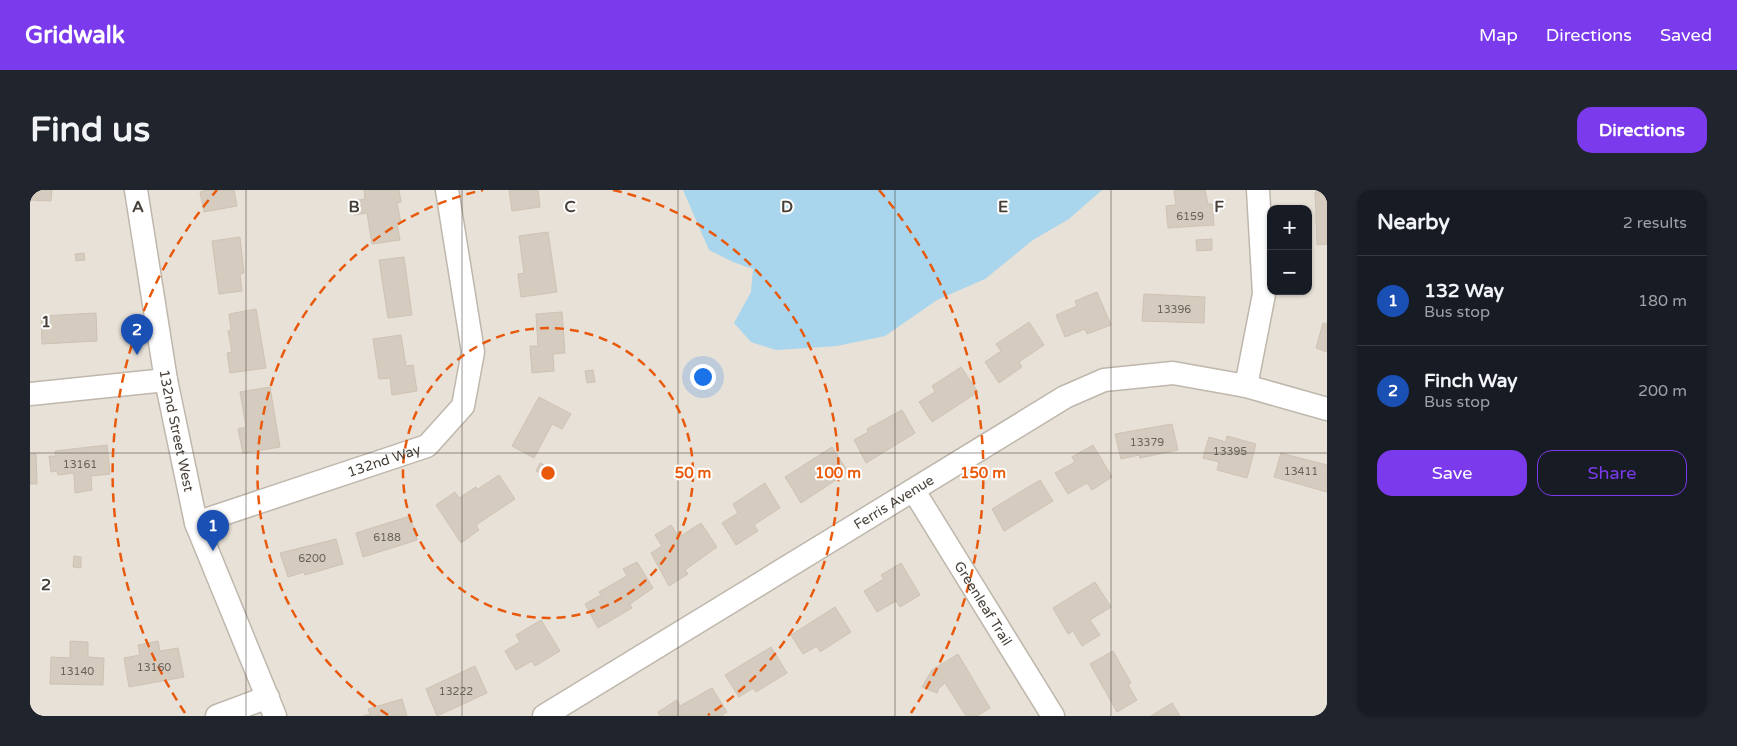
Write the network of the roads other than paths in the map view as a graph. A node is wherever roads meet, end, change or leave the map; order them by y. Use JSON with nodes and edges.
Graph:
{"nodes":[{"id":1,"x":136,"y":190,"type":"edge"},
{"id":2,"x":447,"y":190,"type":"edge"},
{"id":3,"x":1258,"y":190,"type":"edge"},
{"id":4,"x":166,"y":380,"type":"junction"},
{"id":5,"x":1246,"y":386,"type":"junction"},
{"id":6,"x":30,"y":394,"type":"edge"},
{"id":7,"x":1327,"y":409,"type":"edge"},
{"id":8,"x":914,"y":491,"type":"junction"},
{"id":9,"x":196,"y":523,"type":"junction"},
{"id":10,"x":272,"y":706,"type":"edge"},
{"id":11,"x":216,"y":716,"type":"edge"},
{"id":12,"x":544,"y":716,"type":"edge"},
{"id":13,"x":1053,"y":716,"type":"edge"}],
"edges":[{"from":1,"to":4,"type":"street","name":"132nd Street West"},
{"from":2,"to":9,"type":"street","name":"132nd Way"},
{"from":3,"to":5,"type":"street"},
{"from":4,"to":6,"type":"street"},
{"from":4,"to":9,"type":"street","name":"132nd Street West"},
{"from":5,"to":7,"type":"street","name":"Ferris Avenue"},
{"from":5,"to":8,"type":"street","name":"Ferris Avenue"},
{"from":8,"to":12,"type":"street","name":"Ferris Avenue"},
{"from":8,"to":13,"type":"street","name":"Greenleaf Trail"},
{"from":9,"to":10,"type":"street","name":"132nd Street West"},
{"from":10,"to":11,"type":"street"}]}
